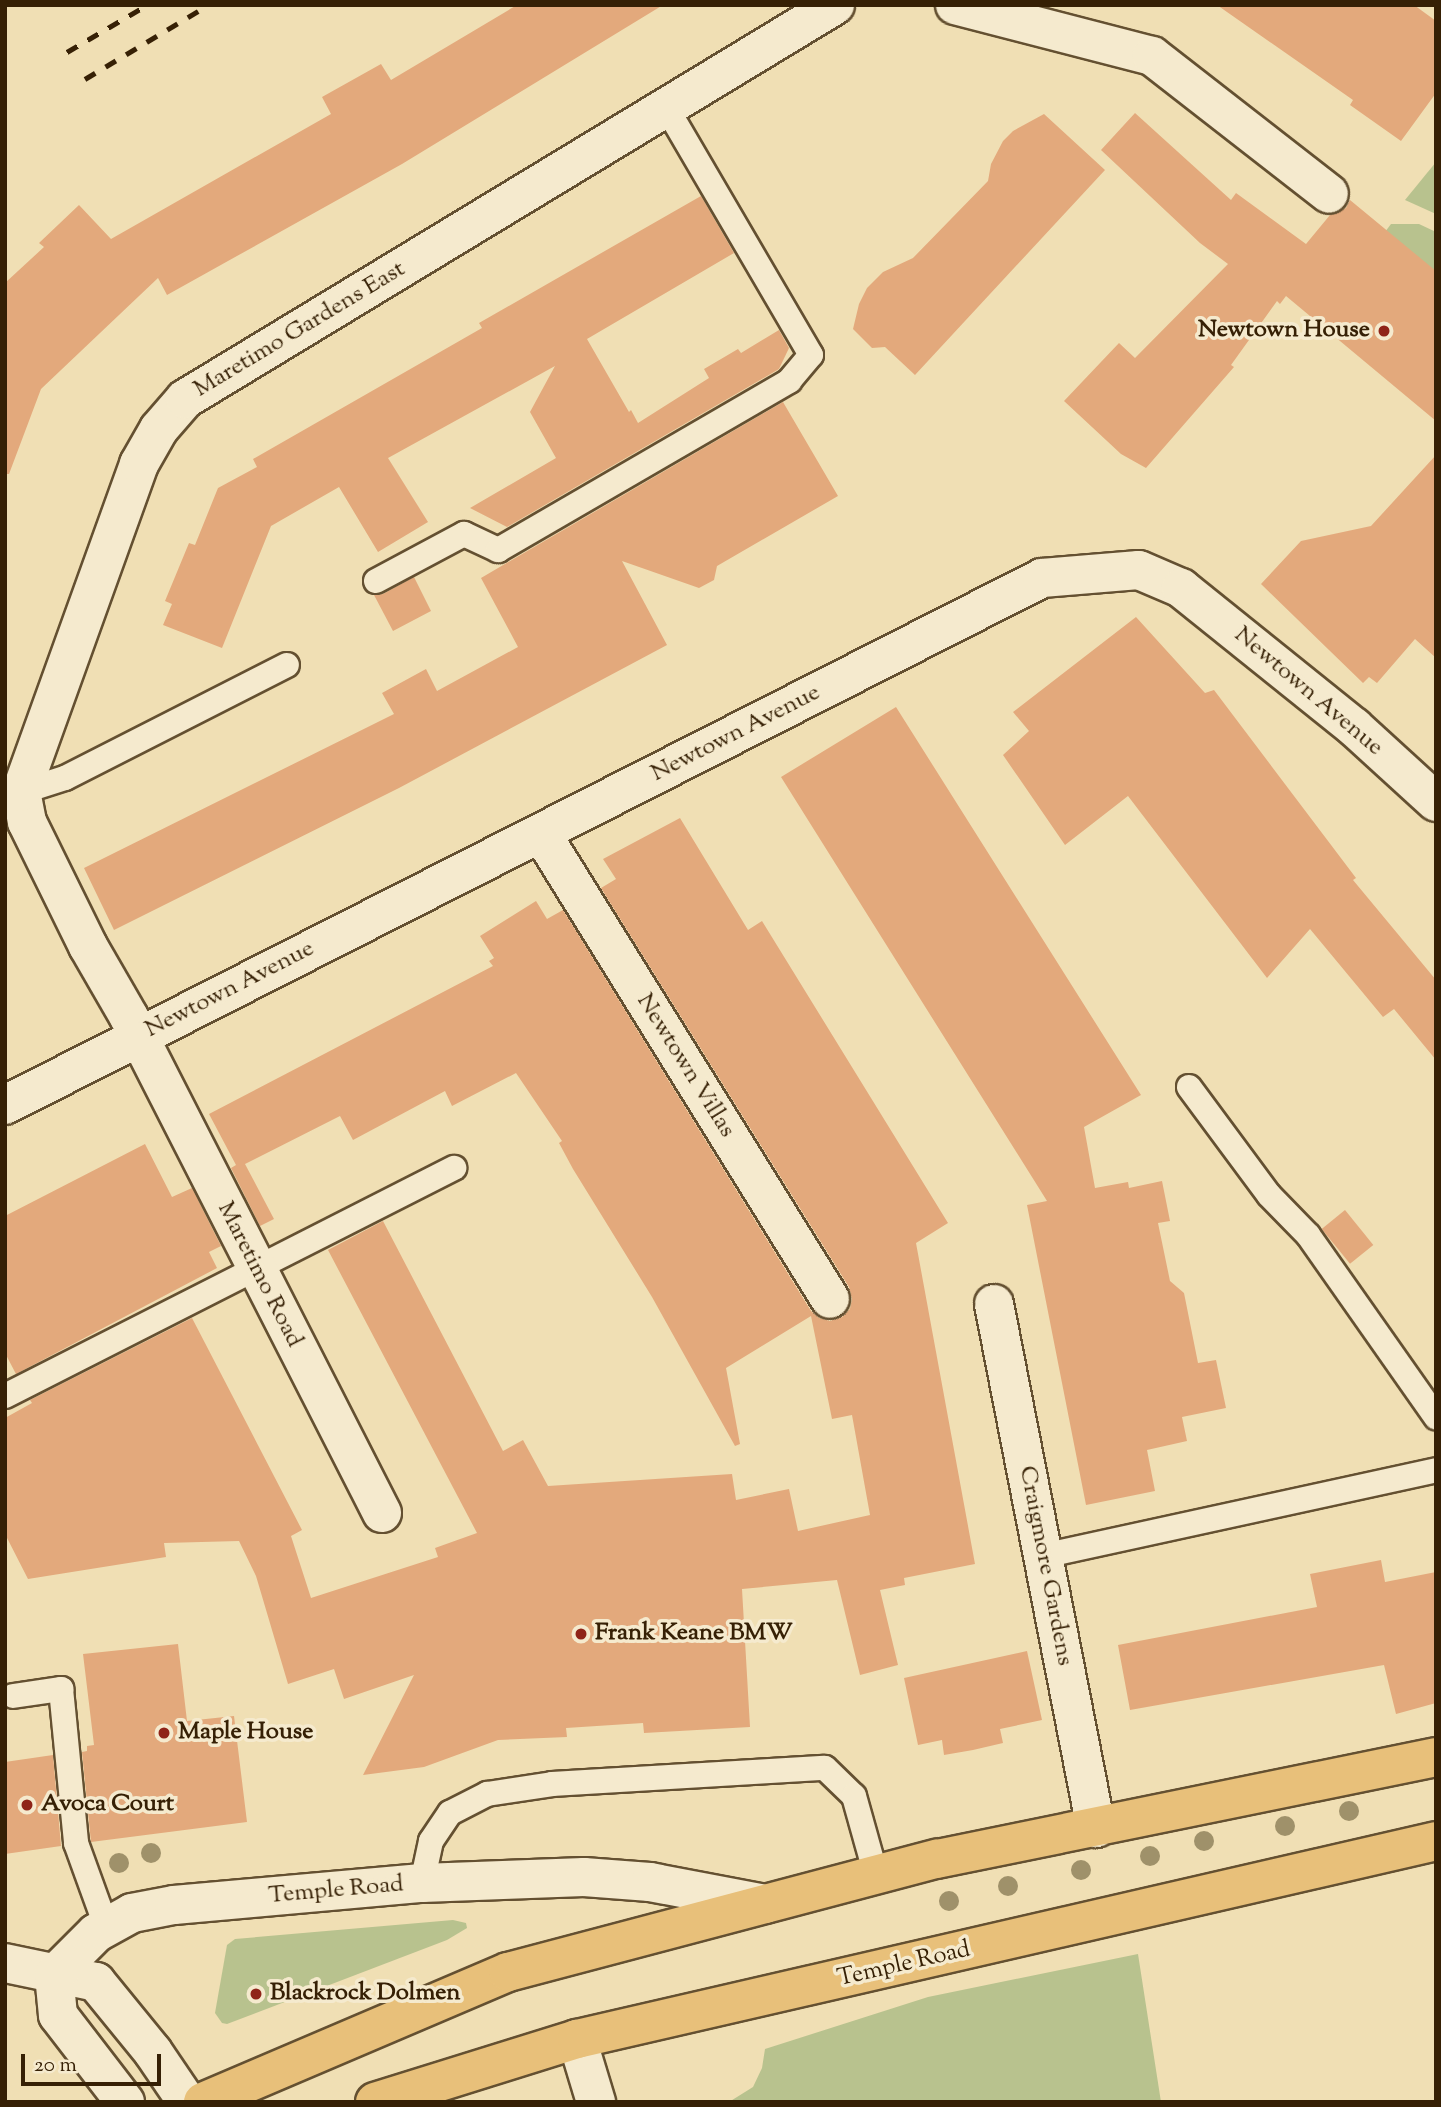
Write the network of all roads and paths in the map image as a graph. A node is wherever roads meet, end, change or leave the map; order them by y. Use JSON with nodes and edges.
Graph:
{"nodes":[{"id":1,"x":835,"y":5,"type":"edge"},
{"id":2,"x":955,"y":5,"type":"edge"},
{"id":3,"x":667,"y":109,"type":"junction"},
{"id":4,"x":1329,"y":194,"type":"dead end"},
{"id":5,"x":376,"y":581,"type":"dead end"},
{"id":6,"x":287,"y":665,"type":"dead end"},
{"id":7,"x":21,"y":792,"type":"junction"},
{"id":8,"x":1436,"y":802,"type":"edge"},
{"id":9,"x":541,"y":833,"type":"junction"},
{"id":10,"x":139,"y":1037,"type":"junction"},
{"id":11,"x":1189,"y":1087,"type":"dead end"},
{"id":12,"x":5,"y":1105,"type":"edge"},
{"id":13,"x":454,"y":1168,"type":"dead end"},
{"id":14,"x":255,"y":1269,"type":"junction"},
{"id":15,"x":830,"y":1298,"type":"dead end"},
{"id":16,"x":994,"y":1304,"type":"dead end"},
{"id":17,"x":5,"y":1396,"type":"edge"},
{"id":18,"x":1436,"y":1417,"type":"edge"},
{"id":19,"x":1436,"y":1470,"type":"edge"},
{"id":20,"x":382,"y":1513,"type":"dead end"},
{"id":21,"x":1043,"y":1556,"type":"junction"},
{"id":22,"x":13,"y":1696,"type":"dead end"},
{"id":23,"x":1436,"y":1758,"type":"edge"},
{"id":24,"x":1096,"y":1828,"type":"junction"},
{"id":25,"x":1436,"y":1841,"type":"edge"},
{"id":26,"x":876,"y":1875,"type":"junction"},
{"id":27,"x":422,"y":1883,"type":"junction"},
{"id":28,"x":765,"y":1904,"type":"junction"},
{"id":29,"x":106,"y":1926,"type":"junction"},
{"id":30,"x":5,"y":1963,"type":"edge"},
{"id":31,"x":54,"y":1975,"type":"junction"},
{"id":32,"x":577,"y":2039,"type":"junction"},
{"id":33,"x":377,"y":2101,"type":"edge"},
{"id":34,"x":125,"y":2102,"type":"edge"},
{"id":35,"x":187,"y":2102,"type":"edge"},
{"id":36,"x":203,"y":2102,"type":"edge"},
{"id":37,"x":596,"y":2102,"type":"edge"}],
"edges":[{"from":1,"to":3,"type":"street","name":"Maretimo Gardens East"},
{"from":2,"to":4,"type":"street"},
{"from":3,"to":5,"type":"lane"},
{"from":3,"to":7,"type":"street","name":"Maretimo Gardens East"},
{"from":6,"to":7,"type":"lane"},
{"from":7,"to":10,"type":"street"},
{"from":8,"to":9,"type":"street","name":"Newtown Avenue"},
{"from":9,"to":10,"type":"street","name":"Newtown Avenue"},
{"from":9,"to":15,"type":"street","name":"Newtown Villas"},
{"from":10,"to":12,"type":"street","name":"Newtown Avenue"},
{"from":10,"to":14,"type":"street","name":"Maretimo Road"},
{"from":11,"to":18,"type":"lane"},
{"from":13,"to":14,"type":"lane"},
{"from":14,"to":17,"type":"lane"},
{"from":14,"to":20,"type":"street","name":"Maretimo Road"},
{"from":16,"to":21,"type":"street","name":"Craigmore Gardens"},
{"from":19,"to":21,"type":"lane"},
{"from":21,"to":24,"type":"street","name":"Craigmore Gardens"},
{"from":22,"to":29,"type":"lane"},
{"from":23,"to":24,"type":"highway","name":"Temple Road"},
{"from":24,"to":26,"type":"highway","name":"Temple Road"},
{"from":25,"to":32,"type":"highway","name":"Temple Road"},
{"from":26,"to":27,"type":"lane"},
{"from":26,"to":28,"type":"highway","name":"Temple Road"},
{"from":27,"to":28,"type":"street","name":"Temple Road"},
{"from":27,"to":29,"type":"street","name":"Temple Road"},
{"from":28,"to":36,"type":"highway","name":"Temple Road"},
{"from":29,"to":31,"type":"street","name":"Temple Road"},
{"from":30,"to":31,"type":"street"},
{"from":31,"to":34,"type":"street"},
{"from":31,"to":35,"type":"street"},
{"from":32,"to":33,"type":"highway","name":"Temple Road"},
{"from":32,"to":37,"type":"street"}]}
